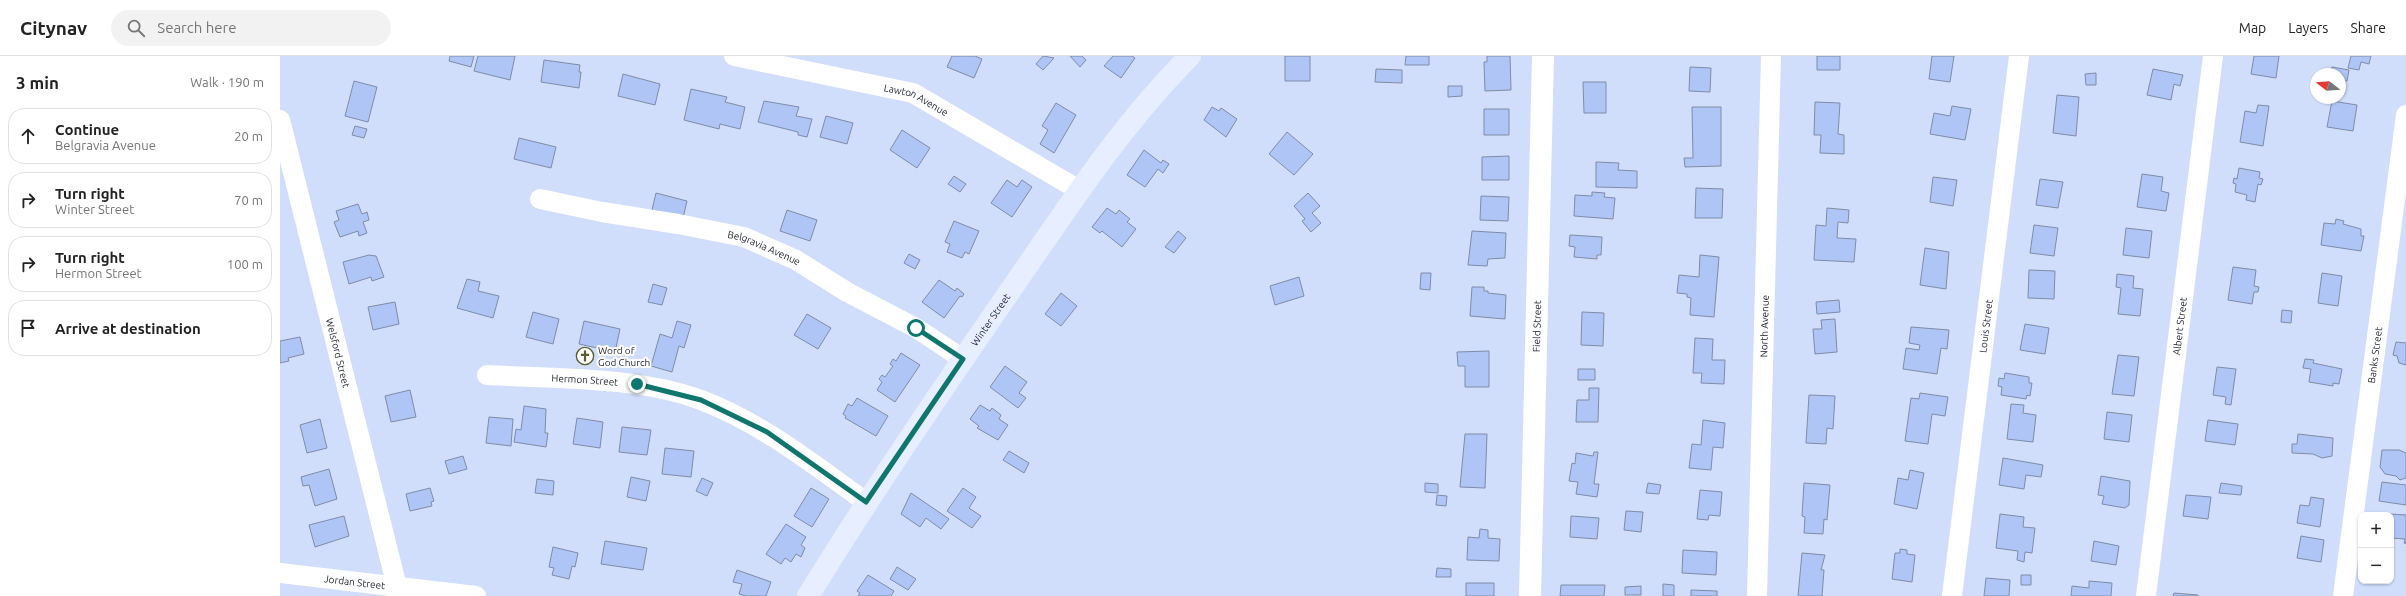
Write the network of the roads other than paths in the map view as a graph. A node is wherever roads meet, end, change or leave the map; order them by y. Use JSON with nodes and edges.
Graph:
{"nodes":[{"id":1,"x":734,"y":56,"type":"edge"},
{"id":2,"x":1190,"y":56,"type":"edge"},
{"id":3,"x":1543,"y":56,"type":"edge"},
{"id":4,"x":1771,"y":56,"type":"edge"},
{"id":5,"x":2019,"y":56,"type":"edge"},
{"id":6,"x":2213,"y":56,"type":"edge"},
{"id":7,"x":2406,"y":115,"type":"edge"},
{"id":8,"x":280,"y":120,"type":"edge"},
{"id":9,"x":1079,"y":190,"type":"junction"},
{"id":10,"x":540,"y":199,"type":"dead end"},
{"id":11,"x":963,"y":359,"type":"junction"},
{"id":12,"x":487,"y":375,"type":"dead end"},
{"id":13,"x":866,"y":502,"type":"junction"},
{"id":14,"x":280,"y":573,"type":"edge"},
{"id":15,"x":397,"y":586,"type":"junction"},
{"id":16,"x":476,"y":596,"type":"edge"},
{"id":17,"x":808,"y":596,"type":"edge"},
{"id":18,"x":1530,"y":596,"type":"edge"},
{"id":19,"x":1757,"y":596,"type":"edge"},
{"id":20,"x":1952,"y":596,"type":"edge"},
{"id":21,"x":2146,"y":596,"type":"edge"},
{"id":22,"x":2344,"y":596,"type":"edge"}],
"edges":[{"from":1,"to":9,"type":"street","name":"Lawton Avenue"},
{"from":2,"to":9,"type":"main road","name":"Winter Street"},
{"from":3,"to":18,"type":"street","name":"Field Street"},
{"from":4,"to":19,"type":"street","name":"North Avenue"},
{"from":5,"to":20,"type":"street","name":"Louis Street"},
{"from":6,"to":21,"type":"street","name":"Albert Street"},
{"from":7,"to":22,"type":"street","name":"Banks Street"},
{"from":8,"to":15,"type":"street","name":"Welsford Street"},
{"from":9,"to":11,"type":"main road","name":"Winter Street"},
{"from":10,"to":11,"type":"street","name":"Belgravia Avenue"},
{"from":11,"to":13,"type":"main road","name":"Winter Street"},
{"from":12,"to":13,"type":"street","name":"Hermon Street"},
{"from":13,"to":17,"type":"main road","name":"Winter Street"},
{"from":14,"to":15,"type":"street","name":"Jordan Street"},
{"from":15,"to":16,"type":"street","name":"Jordan Street"}]}
